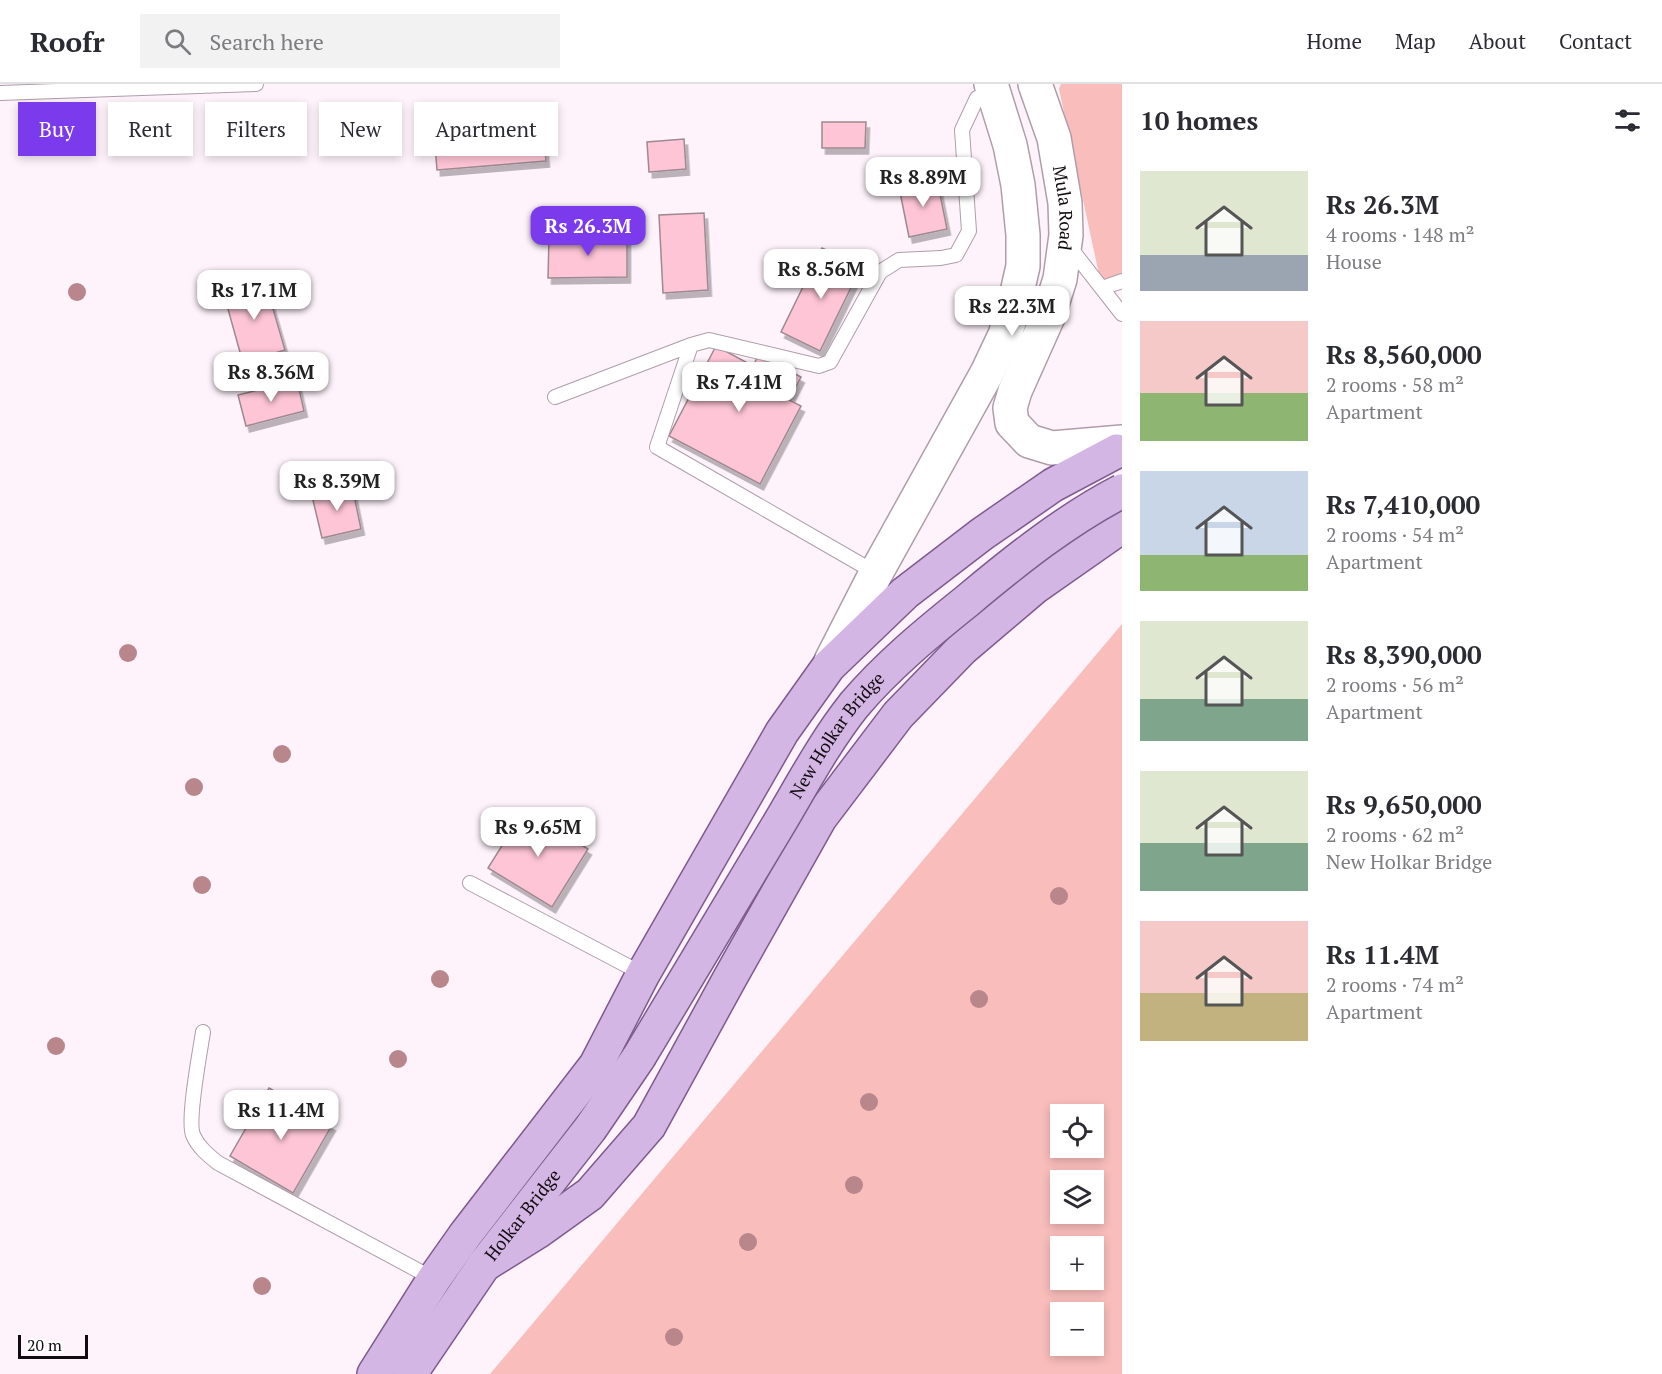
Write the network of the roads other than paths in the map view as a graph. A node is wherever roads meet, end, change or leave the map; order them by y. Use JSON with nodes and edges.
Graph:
{"nodes":[{"id":1,"x":256,"y":84,"type":"edge"},
{"id":2,"x":1035,"y":84,"type":"edge"},
{"id":3,"x":992,"y":88,"type":"edge"},
{"id":4,"x":0,"y":93,"type":"edge"},
{"id":5,"x":1065,"y":241,"type":"junction"},
{"id":6,"x":1122,"y":281,"type":"edge"},
{"id":7,"x":1102,"y":288,"type":"junction"},
{"id":8,"x":1122,"y":314,"type":"edge"},
{"id":9,"x":691,"y":345,"type":"junction"},
{"id":10,"x":555,"y":397,"type":"dead end"},
{"id":11,"x":1120,"y":446,"type":"edge"},
{"id":12,"x":1122,"y":490,"type":"edge"},
{"id":13,"x":1122,"y":499,"type":"edge"},
{"id":14,"x":1122,"y":526,"type":"edge"},
{"id":15,"x":876,"y":573,"type":"junction"},
{"id":16,"x":829,"y":666,"type":"junction"},
{"id":17,"x":470,"y":883,"type":"dead end"},
{"id":18,"x":643,"y":974,"type":"junction"},
{"id":19,"x":203,"y":1032,"type":"dead end"},
{"id":20,"x":639,"y":1057,"type":"joint"},
{"id":21,"x":484,"y":1265,"type":"junction"},
{"id":22,"x":434,"y":1279,"type":"junction"},
{"id":23,"x":374,"y":1374,"type":"edge"},
{"id":24,"x":410,"y":1374,"type":"edge"}],
"edges":[{"from":1,"to":4,"type":"lane"},
{"from":2,"to":5,"type":"street","name":"Mula Road"},
{"from":3,"to":9,"type":"lane"},
{"from":3,"to":15,"type":"street"},
{"from":5,"to":7,"type":"lane"},
{"from":5,"to":11,"type":"street","name":"Mula Road"},
{"from":6,"to":7,"type":"lane"},
{"from":7,"to":8,"type":"lane"},
{"from":9,"to":10,"type":"lane"},
{"from":9,"to":15,"type":"lane"},
{"from":11,"to":13,"type":"main road"},
{"from":11,"to":16,"type":"main road"},
{"from":12,"to":20,"type":"main road","name":"New Holkar Bridge","bridge":true},
{"from":14,"to":21,"type":"main road"},
{"from":15,"to":16,"type":"street"},
{"from":16,"to":18,"type":"main road"},
{"from":17,"to":18,"type":"lane"},
{"from":18,"to":22,"type":"main road"},
{"from":19,"to":22,"type":"lane"},
{"from":20,"to":21,"type":"main road","name":"Holkar Bridge"},
{"from":21,"to":24,"type":"main road","name":"Holkar Bridge"},
{"from":22,"to":23,"type":"main road"}]}
